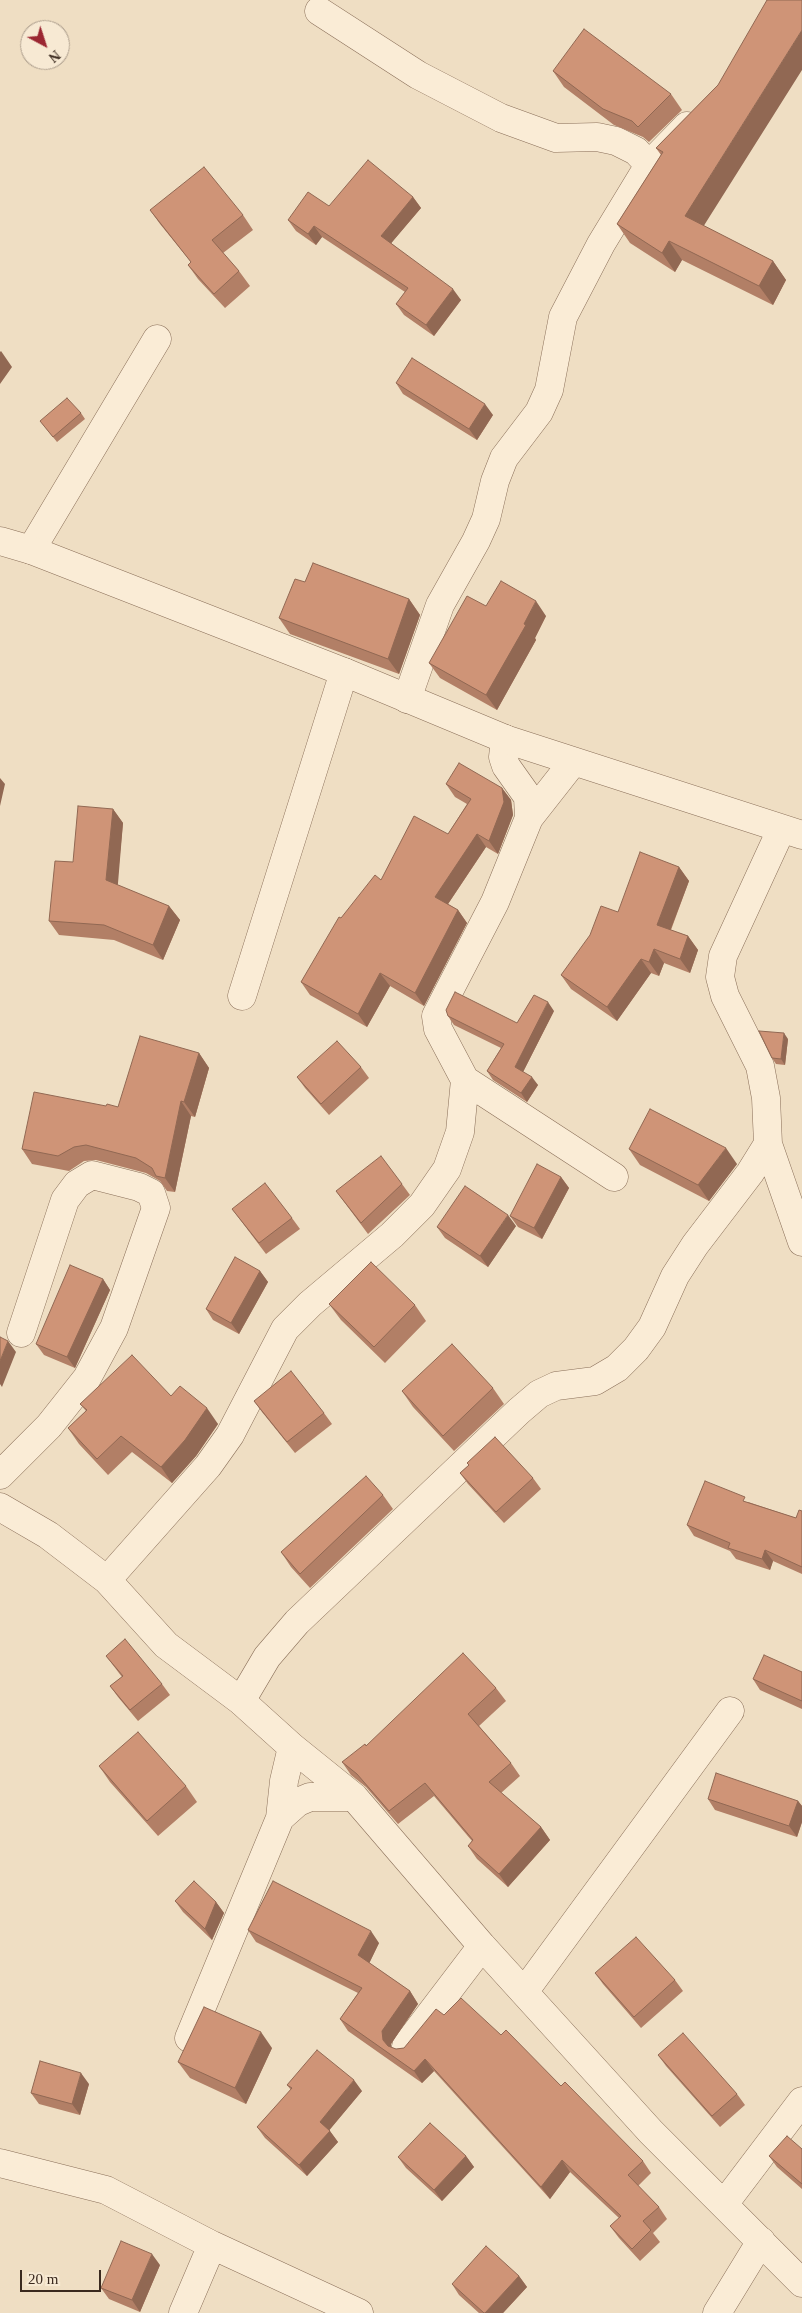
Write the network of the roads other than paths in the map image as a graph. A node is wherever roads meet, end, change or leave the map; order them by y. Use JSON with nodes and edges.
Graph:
{"nodes":[{"id":1,"x":319,"y":11,"type":"dead end"},
{"id":2,"x":706,"y":108,"type":"edge"},
{"id":3,"x":649,"y":165,"type":"junction"},
{"id":4,"x":157,"y":339,"type":"dead end"},
{"id":5,"x":0,"y":541,"type":"edge"},
{"id":6,"x":31,"y":550,"type":"junction"},
{"id":7,"x":344,"y":672,"type":"junction"},
{"id":8,"x":407,"y":699,"type":"junction"},
{"id":9,"x":505,"y":739,"type":"junction"},
{"id":10,"x":573,"y":762,"type":"junction"},
{"id":11,"x":529,"y":818,"type":"junction"},
{"id":12,"x":792,"y":832,"type":"edge"},
{"id":13,"x":242,"y":996,"type":"dead end"},
{"id":14,"x":465,"y":1080,"type":"junction"},
{"id":15,"x":768,"y":1144,"type":"junction"},
{"id":16,"x":614,"y":1177,"type":"dead end"},
{"id":17,"x":802,"y":1242,"type":"edge"},
{"id":18,"x":21,"y":1333,"type":"dead end"},
{"id":19,"x":0,"y":1475,"type":"edge"},
{"id":20,"x":0,"y":1507,"type":"edge"},
{"id":21,"x":107,"y":1580,"type":"junction"},
{"id":22,"x":241,"y":1701,"type":"junction"},
{"id":23,"x":730,"y":1711,"type":"dead end"},
{"id":24,"x":292,"y":1747,"type":"junction"},
{"id":25,"x":354,"y":1797,"type":"junction"},
{"id":26,"x":280,"y":1818,"type":"junction"},
{"id":27,"x":482,"y":1946,"type":"junction"},
{"id":28,"x":524,"y":1992,"type":"junction"},
{"id":29,"x":189,"y":2038,"type":"edge"},
{"id":30,"x":406,"y":2046,"type":"edge"},
{"id":31,"x":802,"y":2101,"type":"edge"},
{"id":32,"x":0,"y":2162,"type":"edge"},
{"id":33,"x":724,"y":2204,"type":"junction"},
{"id":34,"x":761,"y":2241,"type":"junction"},
{"id":35,"x":212,"y":2245,"type":"junction"},
{"id":36,"x":802,"y":2283,"type":"edge"},
{"id":37,"x":183,"y":2313,"type":"edge"},
{"id":38,"x":359,"y":2313,"type":"edge"},
{"id":39,"x":717,"y":2313,"type":"edge"}],
"edges":[{"from":1,"to":3,"type":"street"},
{"from":2,"to":3,"type":"street"},
{"from":3,"to":8,"type":"street"},
{"from":4,"to":6,"type":"street"},
{"from":5,"to":6,"type":"street"},
{"from":6,"to":7,"type":"street"},
{"from":7,"to":8,"type":"street"},
{"from":7,"to":13,"type":"street"},
{"from":8,"to":9,"type":"street"},
{"from":9,"to":10,"type":"street"},
{"from":9,"to":11,"type":"street"},
{"from":10,"to":11,"type":"street"},
{"from":10,"to":12,"type":"street"},
{"from":11,"to":14,"type":"street"},
{"from":12,"to":15,"type":"street"},
{"from":14,"to":16,"type":"street"},
{"from":14,"to":21,"type":"street"},
{"from":15,"to":17,"type":"street"},
{"from":15,"to":22,"type":"street"},
{"from":18,"to":19,"type":"street"},
{"from":20,"to":21,"type":"street"},
{"from":21,"to":22,"type":"street"},
{"from":22,"to":24,"type":"street"},
{"from":23,"to":28,"type":"street"},
{"from":24,"to":25,"type":"street"},
{"from":24,"to":26,"type":"street"},
{"from":25,"to":26,"type":"street"},
{"from":25,"to":27,"type":"street"},
{"from":26,"to":29,"type":"street"},
{"from":27,"to":28,"type":"street"},
{"from":27,"to":30,"type":"street"},
{"from":28,"to":33,"type":"street"},
{"from":31,"to":33,"type":"street"},
{"from":32,"to":35,"type":"street"},
{"from":33,"to":34,"type":"street"},
{"from":34,"to":36,"type":"street"},
{"from":34,"to":39,"type":"street"},
{"from":35,"to":37,"type":"street"},
{"from":35,"to":38,"type":"street"}]}
